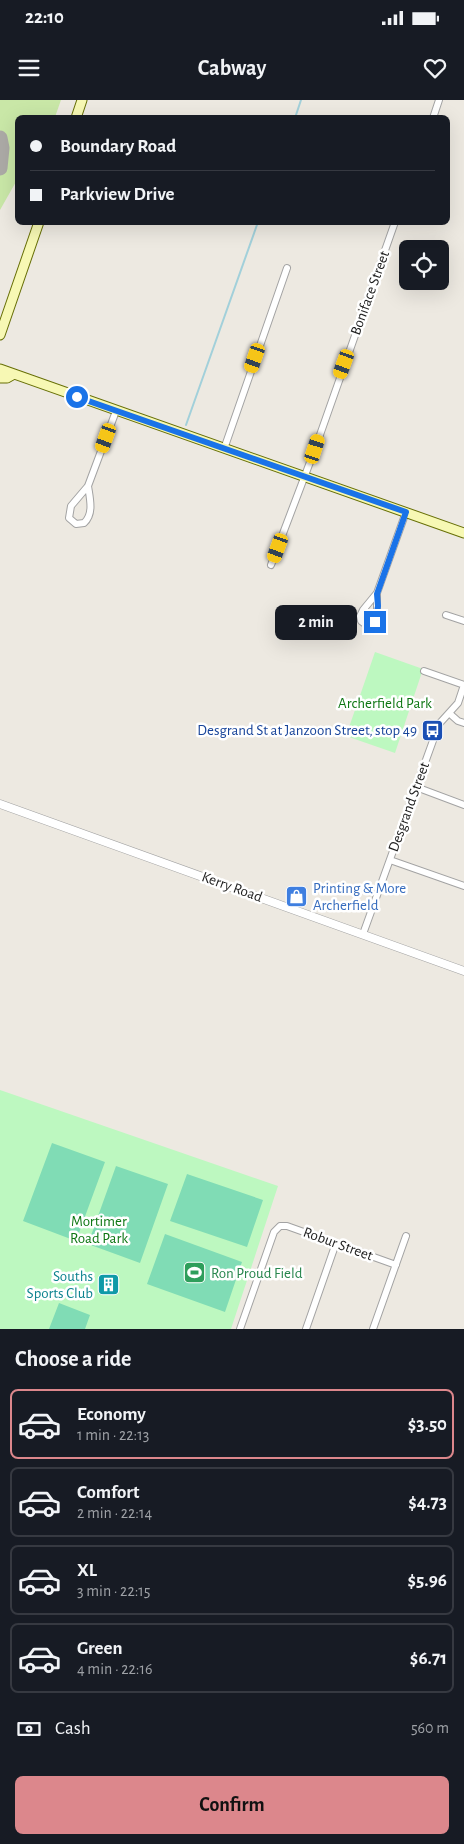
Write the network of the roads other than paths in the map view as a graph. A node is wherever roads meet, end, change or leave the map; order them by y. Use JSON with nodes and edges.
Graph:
{"nodes":[{"id":1,"x":82,"y":100,"type":"edge"},
{"id":2,"x":439,"y":100,"type":"edge"},
{"id":3,"x":77,"y":115,"type":"edge"},
{"id":4,"x":434,"y":115,"type":"edge"},
{"id":5,"x":38,"y":225,"type":"edge"},
{"id":6,"x":394,"y":225,"type":"edge"},
{"id":7,"x":287,"y":268,"type":"dead end"},
{"id":8,"x":0,"y":334,"type":"edge"},
{"id":9,"x":0,"y":369,"type":"edge"},
{"id":10,"x":14,"y":374,"type":"junction"},
{"id":11,"x":0,"y":378,"type":"edge"},
{"id":12,"x":116,"y":411,"type":"junction"},
{"id":13,"x":224,"y":449,"type":"junction"},
{"id":14,"x":304,"y":477,"type":"junction"},
{"id":15,"x":88,"y":486,"type":"junction"},
{"id":16,"x":406,"y":512,"type":"junction"},
{"id":17,"x":464,"y":533,"type":"edge"},
{"id":18,"x":271,"y":565,"type":"dead end"},
{"id":19,"x":377,"y":594,"type":"dead end"},
{"id":20,"x":446,"y":615,"type":"dead end"},
{"id":21,"x":464,"y":621,"type":"edge"},
{"id":22,"x":424,"y":671,"type":"dead end"},
{"id":23,"x":464,"y":685,"type":"edge"},
{"id":24,"x":449,"y":713,"type":"junction"},
{"id":25,"x":464,"y":723,"type":"edge"},
{"id":26,"x":416,"y":787,"type":"junction"},
{"id":27,"x":0,"y":804,"type":"edge"},
{"id":28,"x":464,"y":805,"type":"edge"},
{"id":29,"x":390,"y":860,"type":"junction"},
{"id":30,"x":464,"y":886,"type":"edge"},
{"id":31,"x":363,"y":934,"type":"junction"},
{"id":32,"x":464,"y":970,"type":"edge"},
{"id":33,"x":406,"y":1236,"type":"dead end"},
{"id":34,"x":336,"y":1243,"type":"junction"},
{"id":35,"x":396,"y":1265,"type":"junction"},
{"id":36,"x":240,"y":1329,"type":"edge"},
{"id":37,"x":306,"y":1329,"type":"edge"},
{"id":38,"x":373,"y":1329,"type":"edge"}],
"edges":[{"from":1,"to":3,"type":"main road"},
{"from":2,"to":4,"type":"street"},
{"from":5,"to":8,"type":"main road"},
{"from":6,"to":14,"type":"street","name":"Boniface Street"},
{"from":7,"to":13,"type":"street"},
{"from":9,"to":10,"type":"main road"},
{"from":10,"to":11,"type":"main road"},
{"from":10,"to":12,"type":"main road"},
{"from":12,"to":13,"type":"main road"},
{"from":12,"to":15,"type":"street"},
{"from":13,"to":14,"type":"main road"},
{"from":14,"to":16,"type":"main road"},
{"from":14,"to":18,"type":"street","name":"Boniface Street"},
{"from":15,"to":15,"type":"street"},
{"from":16,"to":17,"type":"main road"},
{"from":16,"to":19,"type":"street"},
{"from":20,"to":21,"type":"street"},
{"from":22,"to":23,"type":"street"},
{"from":23,"to":24,"type":"street","name":"Desgrand Street"},
{"from":24,"to":25,"type":"street"},
{"from":24,"to":26,"type":"street","name":"Desgrand Street"},
{"from":26,"to":28,"type":"street"},
{"from":26,"to":29,"type":"street","name":"Desgrand Street"},
{"from":27,"to":31,"type":"street","name":"Kerry Road"},
{"from":29,"to":30,"type":"street"},
{"from":29,"to":31,"type":"street","name":"Desgrand Street"},
{"from":31,"to":32,"type":"street","name":"Kerry Road"},
{"from":33,"to":35,"type":"street"},
{"from":34,"to":35,"type":"street","name":"Robur Street"},
{"from":34,"to":36,"type":"street","name":"Robur Street"},
{"from":34,"to":37,"type":"street"},
{"from":35,"to":38,"type":"street"}]}
